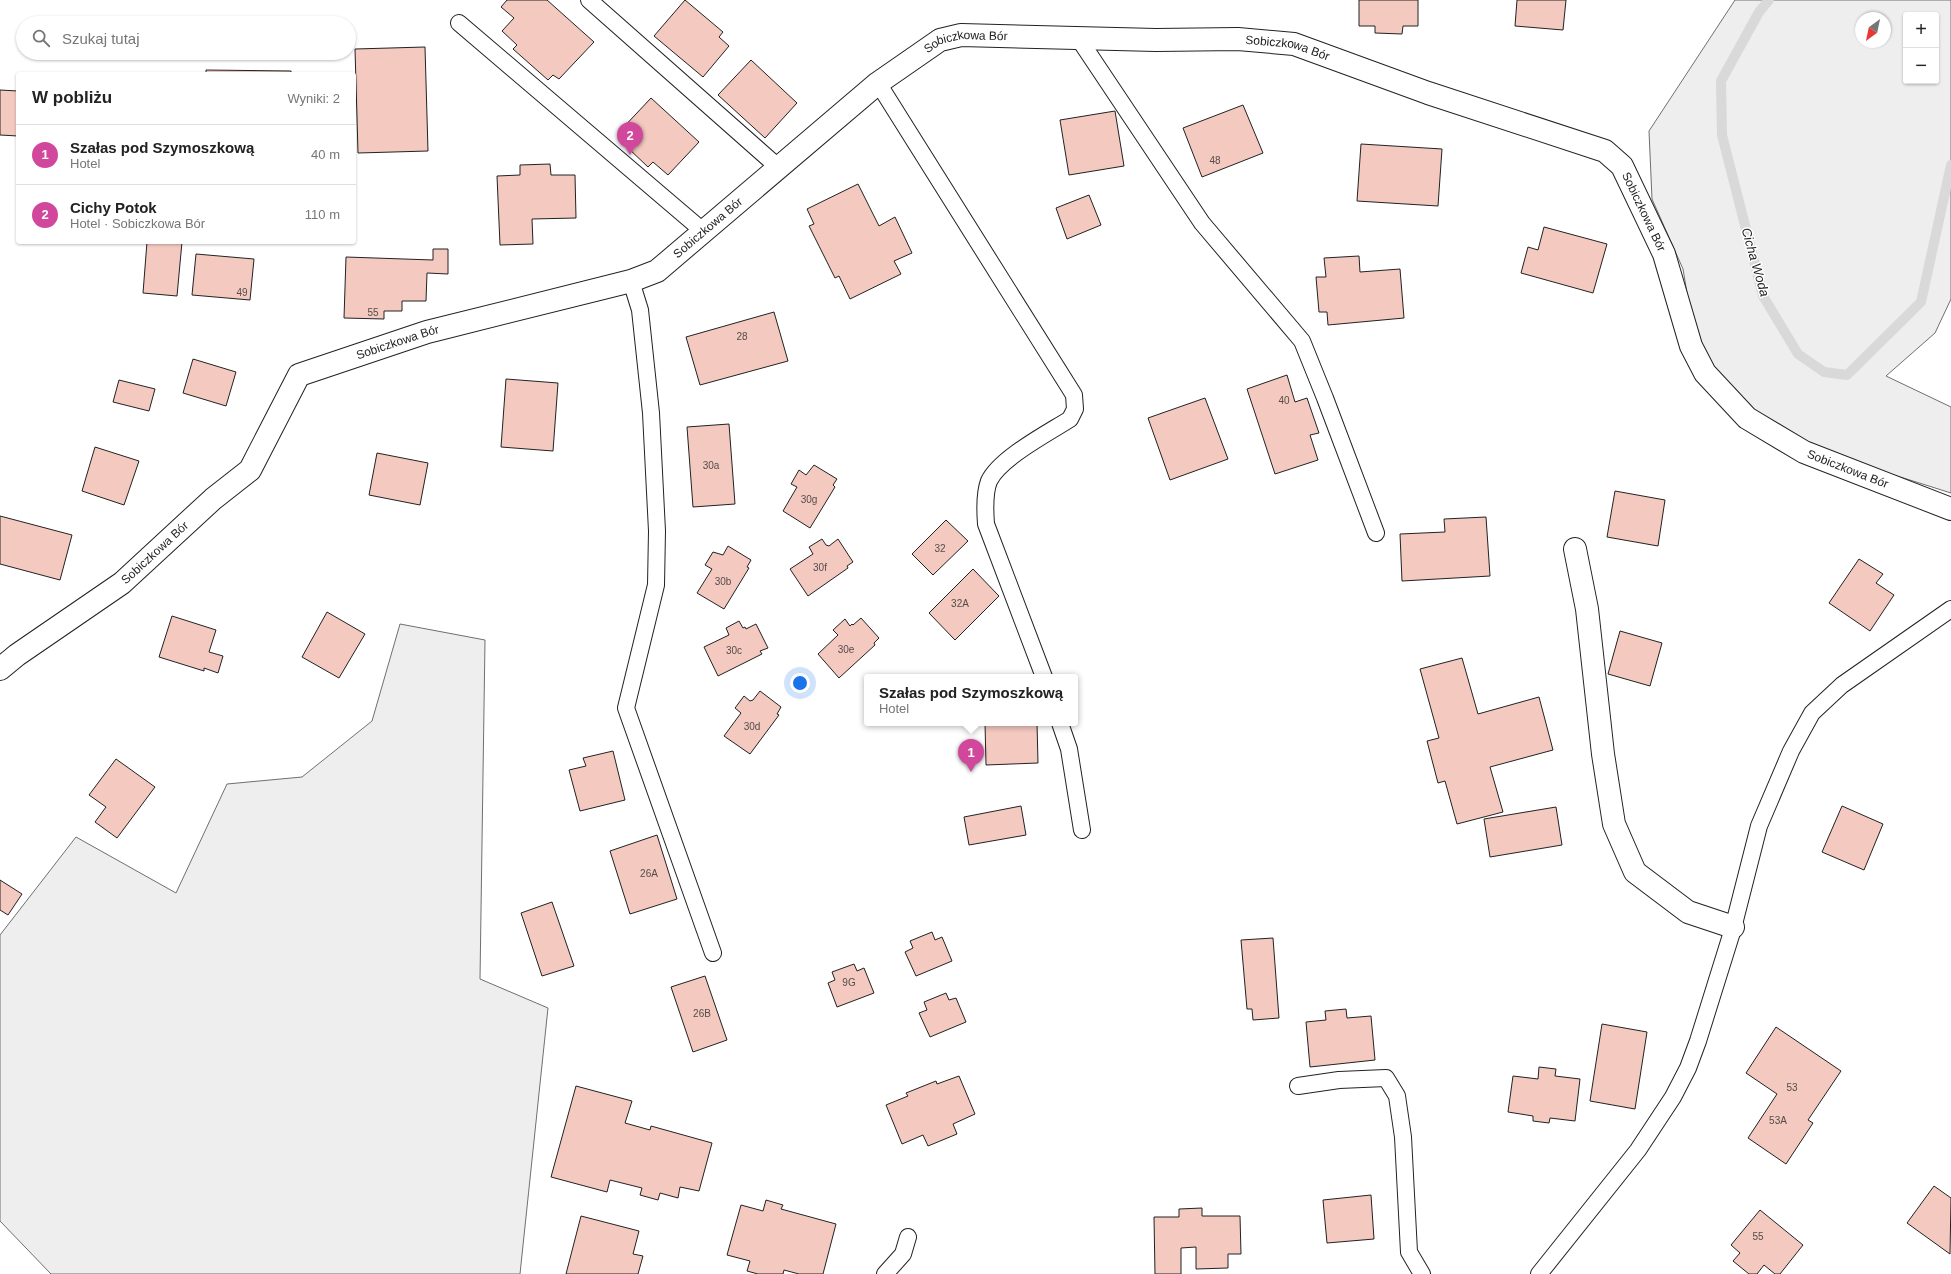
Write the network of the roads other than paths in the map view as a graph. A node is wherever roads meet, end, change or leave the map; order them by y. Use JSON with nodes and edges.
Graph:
{"nodes":[{"id":1,"x":589,"y":0,"type":"edge"},
{"id":2,"x":459,"y":23,"type":"dead end"},
{"id":3,"x":1079,"y":39,"type":"junction"},
{"id":4,"x":878,"y":83,"type":"junction"},
{"id":5,"x":778,"y":167,"type":"junction"},
{"id":6,"x":703,"y":231,"type":"junction"},
{"id":7,"x":631,"y":281,"type":"junction"},
{"id":8,"x":1951,"y":509,"type":"edge"},
{"id":9,"x":1376,"y":533,"type":"dead end"},
{"id":10,"x":1575,"y":549,"type":"dead end"},
{"id":11,"x":1951,"y":609,"type":"edge"},
{"id":12,"x":0,"y":669,"type":"edge"},
{"id":13,"x":1043,"y":674,"type":"edge"},
{"id":14,"x":1061,"y":726,"type":"edge"},
{"id":15,"x":1082,"y":830,"type":"dead end"},
{"id":16,"x":1733,"y":927,"type":"junction"},
{"id":17,"x":713,"y":953,"type":"dead end"},
{"id":18,"x":1298,"y":1086,"type":"dead end"},
{"id":19,"x":908,"y":1237,"type":"dead end"},
{"id":20,"x":885,"y":1274,"type":"edge"},
{"id":21,"x":1422,"y":1274,"type":"edge"},
{"id":22,"x":1539,"y":1274,"type":"edge"}],
"edges":[{"from":1,"to":5,"type":"lane"},
{"from":2,"to":6,"type":"lane"},
{"from":3,"to":4,"type":"street","name":"Sobiczkowa Bór"},
{"from":3,"to":8,"type":"street","name":"Sobiczkowa Bór"},
{"from":3,"to":9,"type":"lane"},
{"from":4,"to":5,"type":"street","name":"Sobiczkowa Bór"},
{"from":4,"to":13,"type":"lane"},
{"from":5,"to":6,"type":"street","name":"Sobiczkowa Bór"},
{"from":6,"to":7,"type":"street","name":"Sobiczkowa Bór"},
{"from":7,"to":12,"type":"street","name":"Sobiczkowa Bór"},
{"from":7,"to":17,"type":"lane"},
{"from":10,"to":16,"type":"street"},
{"from":11,"to":16,"type":"lane"},
{"from":14,"to":15,"type":"lane"},
{"from":16,"to":22,"type":"lane"},
{"from":18,"to":21,"type":"lane"},
{"from":19,"to":20,"type":"lane"}]}
